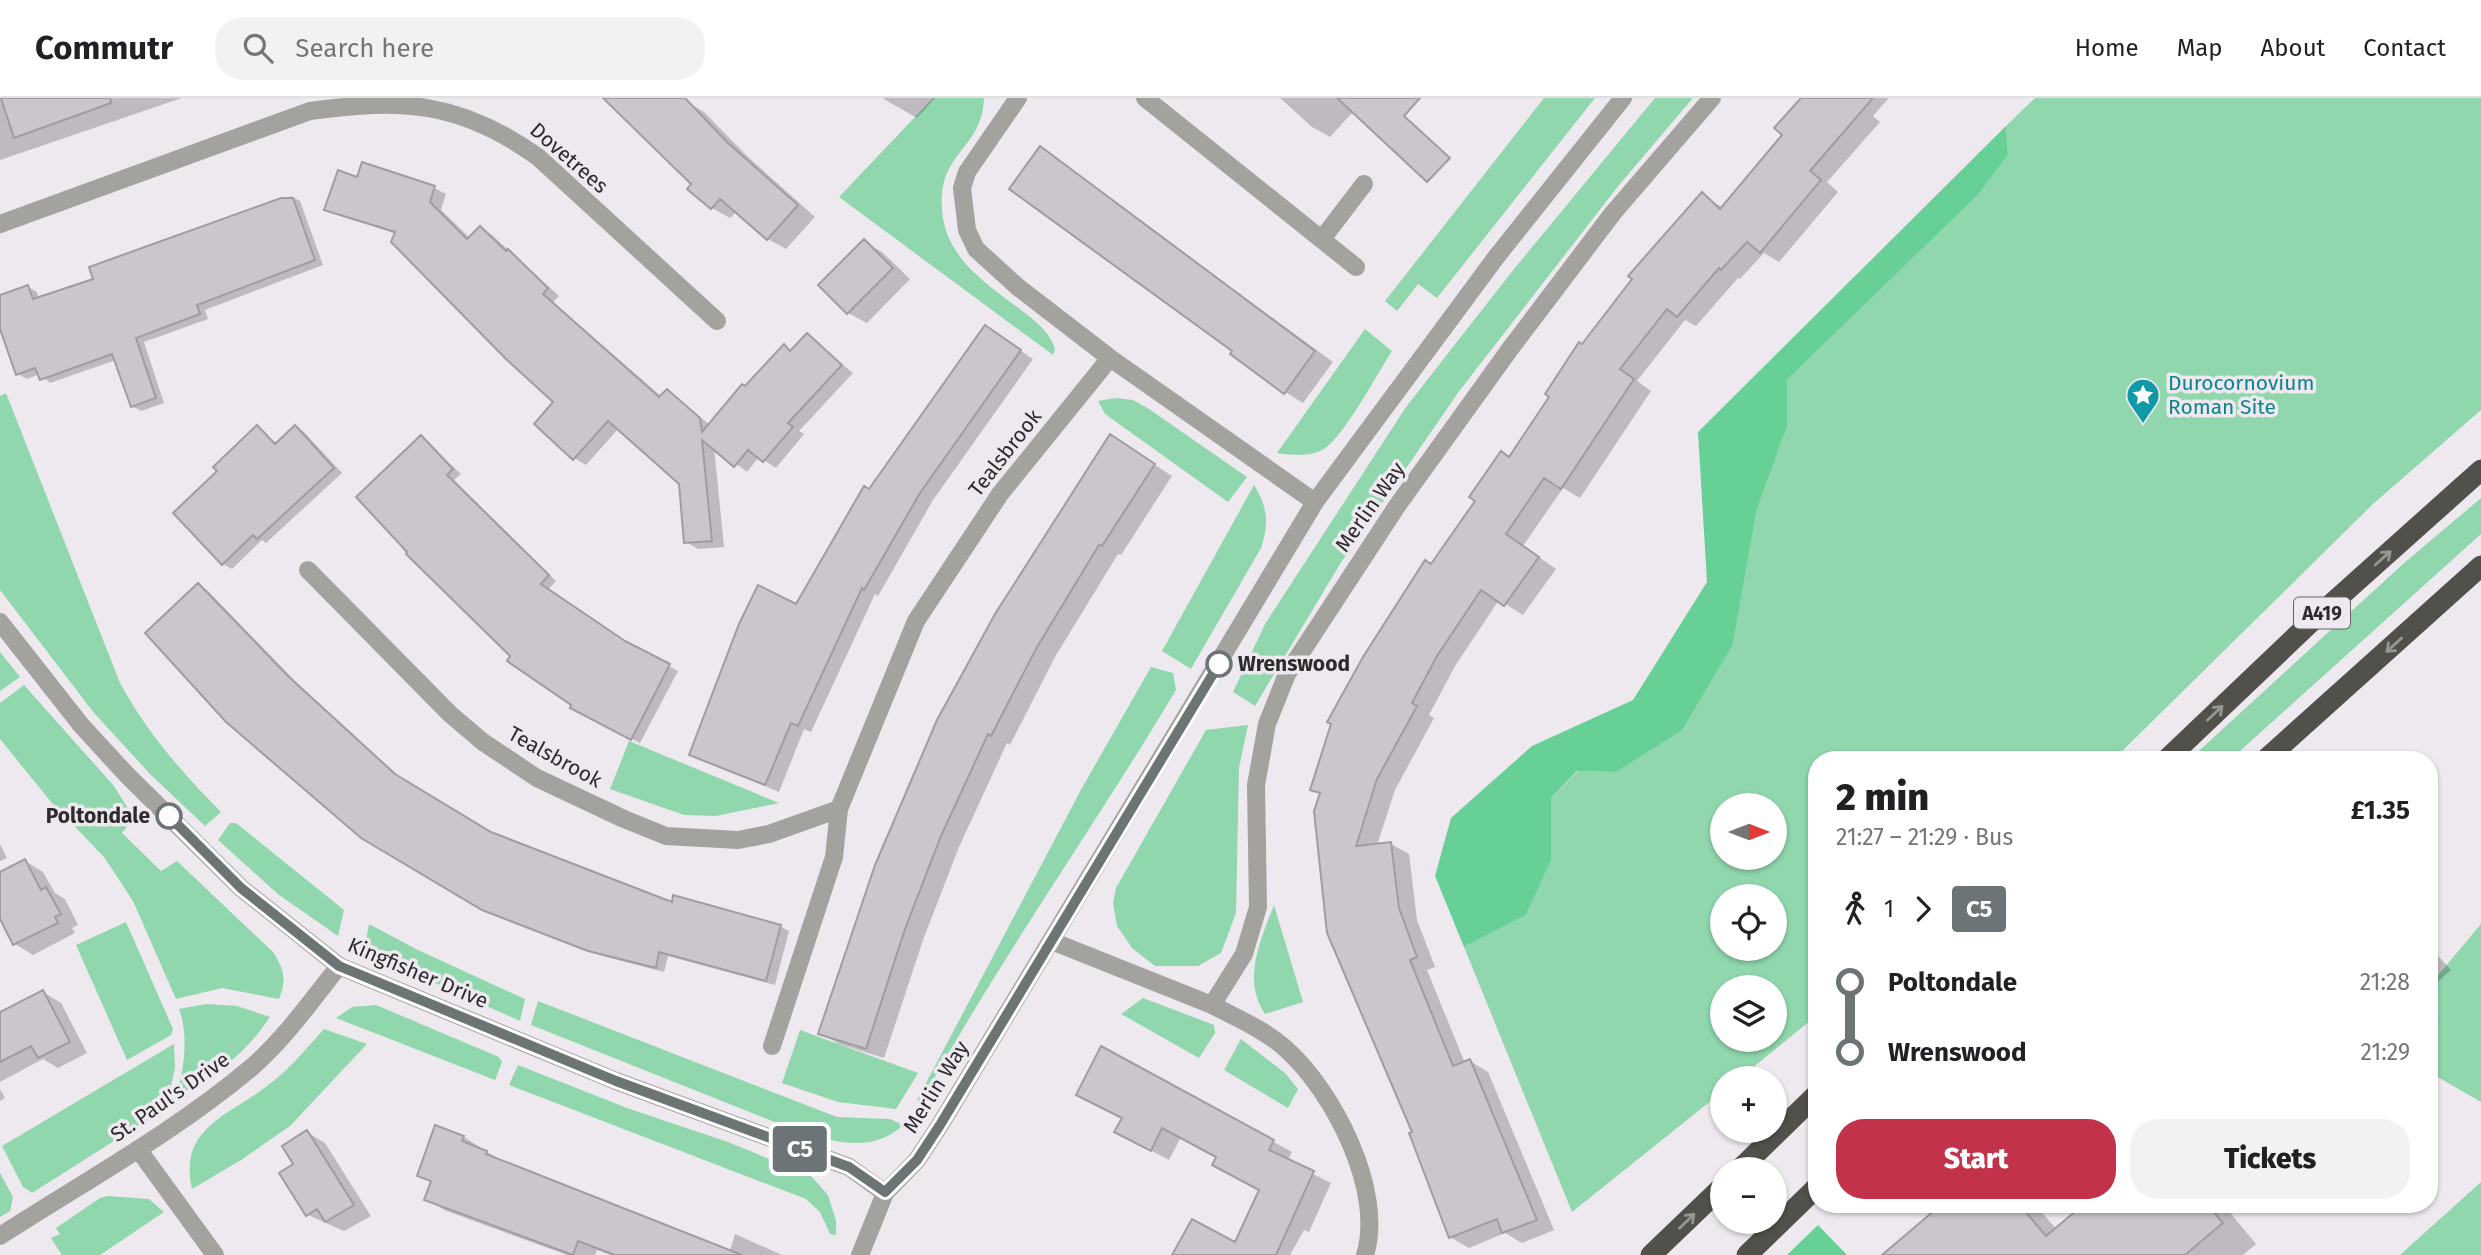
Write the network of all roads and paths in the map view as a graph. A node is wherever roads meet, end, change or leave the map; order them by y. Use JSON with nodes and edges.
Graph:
{"nodes":[{"id":1,"x":1018,"y":98,"type":"edge"},
{"id":2,"x":1145,"y":98,"type":"edge"},
{"id":3,"x":1623,"y":98,"type":"edge"},
{"id":4,"x":1712,"y":98,"type":"edge"},
{"id":5,"x":1364,"y":184,"type":"dead end"},
{"id":6,"x":0,"y":223,"type":"edge"},
{"id":7,"x":1321,"y":239,"type":"junction"},
{"id":8,"x":1356,"y":267,"type":"dead end"},
{"id":9,"x":717,"y":321,"type":"dead end"},
{"id":10,"x":1110,"y":358,"type":"junction"},
{"id":11,"x":2481,"y":470,"type":"edge"},
{"id":12,"x":1315,"y":502,"type":"junction"},
{"id":13,"x":2481,"y":566,"type":"edge"},
{"id":14,"x":308,"y":570,"type":"dead end"},
{"id":15,"x":0,"y":622,"type":"edge"},
{"id":16,"x":2175,"y":751,"type":"edge"},
{"id":17,"x":2275,"y":751,"type":"edge"},
{"id":18,"x":839,"y":809,"type":"junction"},
{"id":19,"x":1054,"y":942,"type":"junction"},
{"id":20,"x":339,"y":966,"type":"junction"},
{"id":21,"x":1212,"y":1005,"type":"junction"},
{"id":22,"x":772,"y":1046,"type":"dead end"},
{"id":23,"x":1808,"y":1103,"type":"edge"},
{"id":24,"x":138,"y":1149,"type":"junction"},
{"id":25,"x":1752,"y":1157,"type":"edge"},
{"id":26,"x":885,"y":1192,"type":"junction"},
{"id":27,"x":1808,"y":1196,"type":"edge"},
{"id":28,"x":1710,"y":1198,"type":"edge"},
{"id":29,"x":0,"y":1236,"type":"edge"},
{"id":30,"x":215,"y":1255,"type":"edge"},
{"id":31,"x":860,"y":1255,"type":"edge"},
{"id":32,"x":1365,"y":1255,"type":"edge"},
{"id":33,"x":1651,"y":1255,"type":"edge"},
{"id":34,"x":1748,"y":1255,"type":"edge"}],
"edges":[{"from":1,"to":10,"type":"street"},
{"from":2,"to":7,"type":"street"},
{"from":3,"to":12,"type":"street","name":"Merlin Way"},
{"from":4,"to":21,"type":"street","name":"Merlin Way"},
{"from":5,"to":7,"type":"street"},
{"from":6,"to":9,"type":"street","name":"Dovetrees"},
{"from":7,"to":8,"type":"street"},
{"from":10,"to":12,"type":"street"},
{"from":10,"to":18,"type":"street","name":"Tealsbrook"},
{"from":16,"to":11,"type":"highway","number":"A419","one_way":true},
{"from":12,"to":19,"type":"street","name":"Merlin Way"},
{"from":13,"to":17,"type":"highway","one_way":true},
{"from":14,"to":18,"type":"street","name":"Tealsbrook"},
{"from":15,"to":20,"type":"street","name":"Kingfisher Drive"},
{"from":18,"to":22,"type":"street","name":"Tealsbrook"},
{"from":19,"to":21,"type":"street"},
{"from":19,"to":26,"type":"street","name":"Merlin Way"},
{"from":20,"to":24,"type":"street","name":"St. Paul's Drive"},
{"from":20,"to":26,"type":"street","name":"Kingfisher Drive"},
{"from":21,"to":32,"type":"street"},
{"from":23,"to":25,"type":"highway"},
{"from":24,"to":29,"type":"street","name":"St. Paul's Drive"},
{"from":24,"to":30,"type":"street"},
{"from":26,"to":31,"type":"street","name":"Merlin Way"},
{"from":27,"to":34,"type":"highway"},
{"from":33,"to":28,"type":"highway","one_way":true}]}
